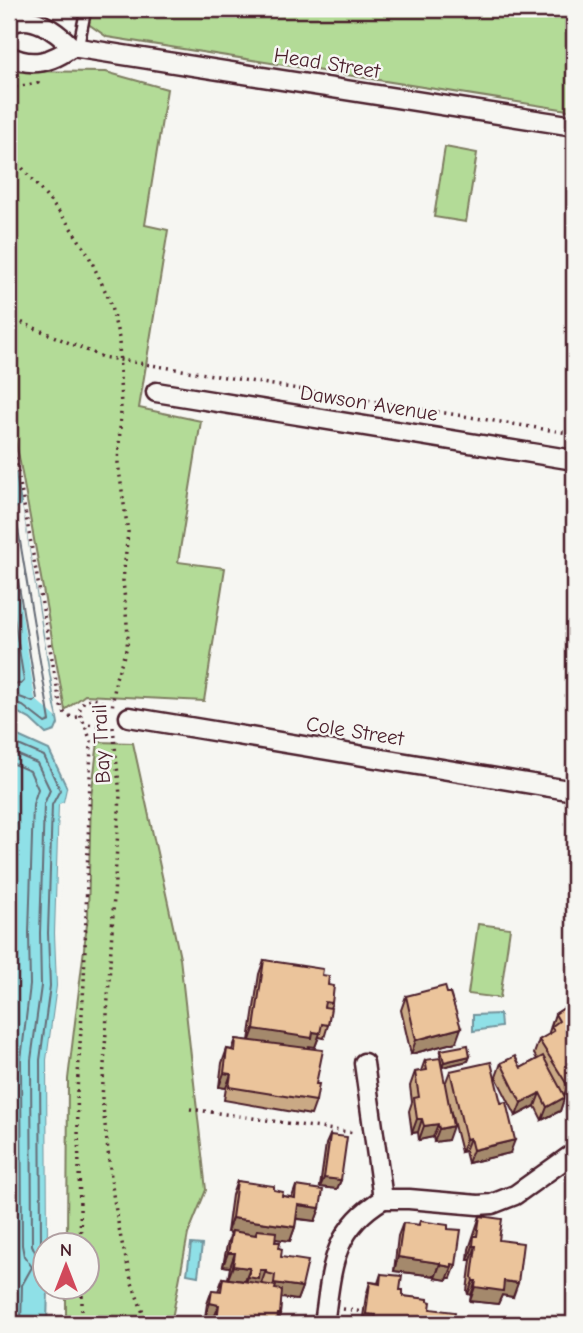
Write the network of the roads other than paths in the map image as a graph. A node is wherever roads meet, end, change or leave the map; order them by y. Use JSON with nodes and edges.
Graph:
{"nodes":[{"id":1,"x":86,"y":9,"type":"edge"},
{"id":2,"x":9,"y":25,"type":"edge"},
{"id":3,"x":75,"y":48,"type":"junction"},
{"id":4,"x":9,"y":56,"type":"edge"},
{"id":5,"x":574,"y":126,"type":"edge"},
{"id":6,"x":156,"y":392,"type":"dead end"},
{"id":7,"x":574,"y":460,"type":"edge"},
{"id":8,"x":118,"y":718,"type":"road end"},
{"id":9,"x":574,"y":791,"type":"edge"},
{"id":10,"x":364,"y":1063,"type":"dead end"},
{"id":11,"x":574,"y":1153,"type":"edge"},
{"id":12,"x":383,"y":1199,"type":"junction"},
{"id":13,"x":324,"y":1324,"type":"edge"}],
"edges":[{"from":1,"to":3,"type":"lane"},
{"from":2,"to":3,"type":"street"},
{"from":3,"to":4,"type":"street"},
{"from":3,"to":5,"type":"street","name":"Head Street"},
{"from":6,"to":7,"type":"street","name":"Dawson Avenue"},
{"from":8,"to":9,"type":"street","name":"Cole Street"},
{"from":10,"to":12,"type":"street"},
{"from":11,"to":12,"type":"street"},
{"from":12,"to":13,"type":"street"}]}
